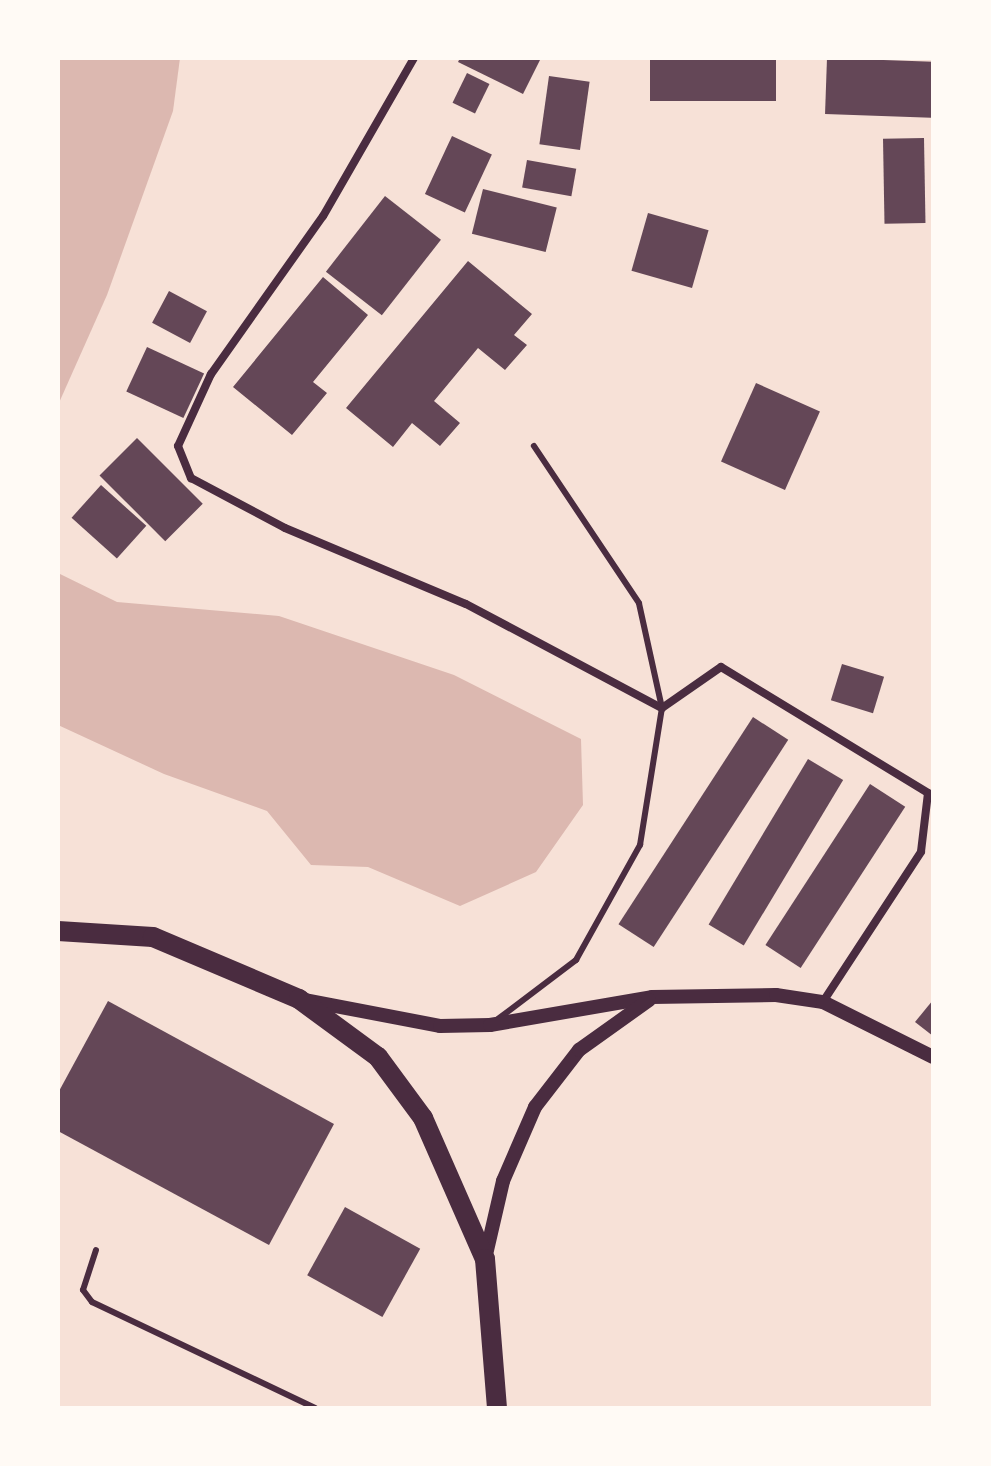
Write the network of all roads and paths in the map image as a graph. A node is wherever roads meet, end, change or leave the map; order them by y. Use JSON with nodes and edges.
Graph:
{"nodes":[{"id":1,"x":414,"y":58,"type":"edge"},
{"id":2,"x":534,"y":446,"type":"dead end"},
{"id":3,"x":662,"y":708,"type":"junction"},
{"id":4,"x":58,"y":931,"type":"edge"},
{"id":5,"x":652,"y":997,"type":"junction"},
{"id":6,"x":299,"y":999,"type":"junction"},
{"id":7,"x":823,"y":1002,"type":"junction"},
{"id":8,"x":490,"y":1025,"type":"junction"},
{"id":9,"x":933,"y":1057,"type":"edge"},
{"id":10,"x":96,"y":1250,"type":"dead end"},
{"id":11,"x":485,"y":1259,"type":"junction"},
{"id":12,"x":315,"y":1408,"type":"edge"},
{"id":13,"x":497,"y":1408,"type":"edge"}],
"edges":[{"from":1,"to":3,"type":"street"},
{"from":2,"to":3,"type":"lane"},
{"from":3,"to":7,"type":"street"},
{"from":3,"to":8,"type":"lane"},
{"from":4,"to":6,"type":"main road"},
{"from":5,"to":7,"type":"street"},
{"from":5,"to":8,"type":"street"},
{"from":5,"to":11,"type":"street"},
{"from":6,"to":8,"type":"street"},
{"from":6,"to":11,"type":"main road"},
{"from":7,"to":9,"type":"street"},
{"from":10,"to":12,"type":"lane"},
{"from":11,"to":13,"type":"main road"}]}
